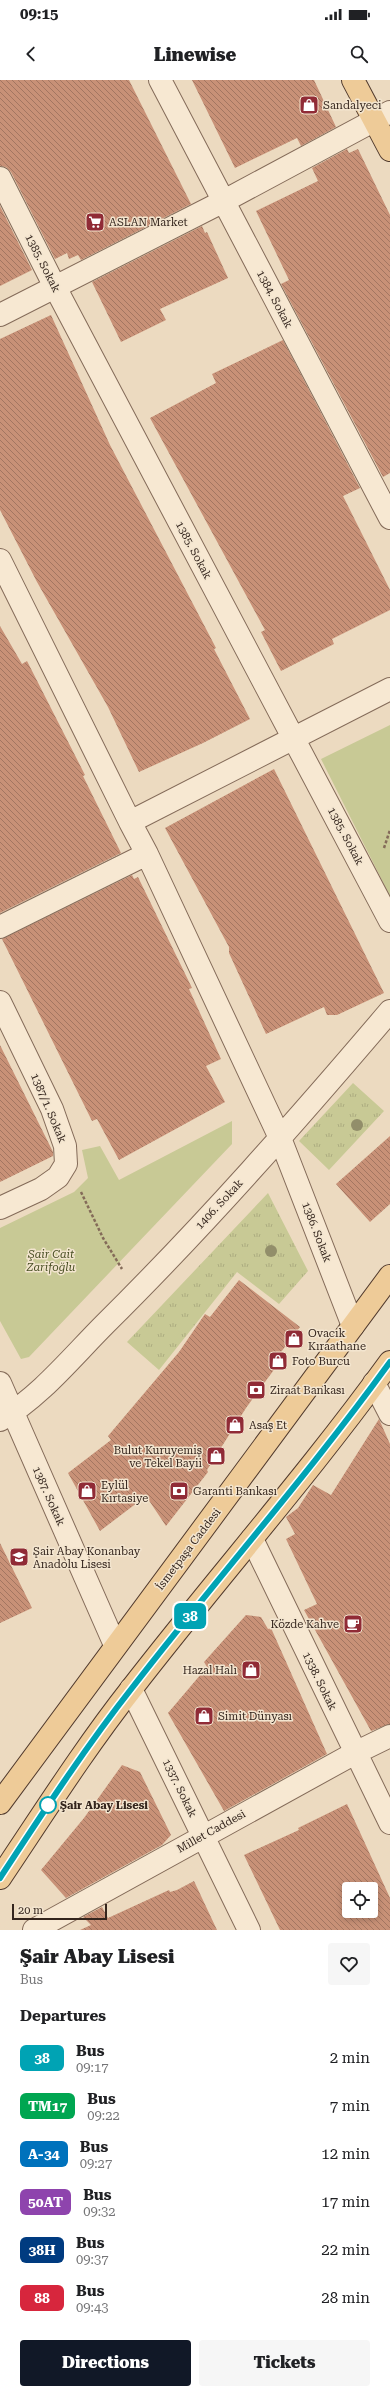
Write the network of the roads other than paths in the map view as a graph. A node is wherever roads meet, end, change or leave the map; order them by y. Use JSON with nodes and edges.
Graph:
{"nodes":[{"id":1,"x":160,"y":80,"type":"edge"},
{"id":2,"x":354,"y":80,"type":"edge"},
{"id":3,"x":382,"y":116,"type":"edge"},
{"id":4,"x":390,"y":150,"type":"edge"},
{"id":5,"x":0,"y":178,"type":"edge"},
{"id":6,"x":224,"y":202,"type":"junction"},
{"id":7,"x":55,"y":287,"type":"junction"},
{"id":8,"x":0,"y":315,"type":"edge"},
{"id":9,"x":390,"y":518,"type":"edge"},
{"id":10,"x":0,"y":560,"type":"edge"},
{"id":11,"x":390,"y":689,"type":"edge"},
{"id":12,"x":294,"y":739,"type":"junction"},
{"id":13,"x":130,"y":822,"type":"junction"},
{"id":14,"x":147,"y":854,"type":"junction"},
{"id":15,"x":390,"y":921,"type":"edge"},
{"id":16,"x":0,"y":926,"type":"edge"},
{"id":17,"x":0,"y":1002,"type":"edge"},
{"id":18,"x":390,"y":1010,"type":"edge"},
{"id":19,"x":280,"y":1138,"type":"junction"},
{"id":20,"x":0,"y":1208,"type":"edge"},
{"id":21,"x":390,"y":1276,"type":"edge"},
{"id":22,"x":353,"y":1326,"type":"junction"},
{"id":23,"x":390,"y":1362,"type":"edge"},
{"id":24,"x":0,"y":1383,"type":"edge"},
{"id":25,"x":374,"y":1383,"type":"junction"},
{"id":26,"x":390,"y":1414,"type":"edge"},
{"id":27,"x":6,"y":1416,"type":"edge"},
{"id":28,"x":252,"y":1539,"type":"junction"},
{"id":29,"x":115,"y":1645,"type":"junction"},
{"id":30,"x":131,"y":1688,"type":"junction"},
{"id":31,"x":390,"y":1736,"type":"edge"},
{"id":32,"x":355,"y":1753,"type":"junction"},
{"id":33,"x":0,"y":1803,"type":"edge"},
{"id":34,"x":390,"y":1823,"type":"edge"},
{"id":35,"x":203,"y":1836,"type":"junction"},
{"id":36,"x":0,"y":1878,"type":"edge"},
{"id":37,"x":34,"y":1930,"type":"edge"},
{"id":38,"x":249,"y":1930,"type":"edge"}],
"edges":[{"from":1,"to":6,"type":"street","name":"1384. Sokak"},
{"from":2,"to":3,"type":"main road"},
{"from":3,"to":4,"type":"main road"},
{"from":3,"to":6,"type":"street"},
{"from":5,"to":7,"type":"street","name":"1385. Sokak"},
{"from":6,"to":7,"type":"street"},
{"from":6,"to":9,"type":"street","name":"1384. Sokak"},
{"from":7,"to":8,"type":"street"},
{"from":7,"to":12,"type":"street","name":"1385. Sokak"},
{"from":10,"to":13,"type":"street","name":"1386. Sokak"},
{"from":11,"to":12,"type":"street"},
{"from":12,"to":13,"type":"street"},
{"from":12,"to":15,"type":"street","name":"1385. Sokak"},
{"from":13,"to":14,"type":"street","name":"1386. Sokak"},
{"from":14,"to":16,"type":"street"},
{"from":14,"to":19,"type":"street","name":"1386. Sokak"},
{"from":17,"to":20,"type":"street","name":"1387/1. Sokak"},
{"from":18,"to":19,"type":"street","name":"1406. Sokak"},
{"from":19,"to":22,"type":"street","name":"1386. Sokak"},
{"from":19,"to":27,"type":"street","name":"1406. Sokak"},
{"from":21,"to":22,"type":"main road","name":"İsmetpaşa Caddesi"},
{"from":22,"to":29,"type":"main road","name":"İsmetpaşa Caddesi"},
{"from":23,"to":25,"type":"main road"},
{"from":24,"to":27,"type":"street"},
{"from":25,"to":26,"type":"street"},
{"from":25,"to":28,"type":"main road"},
{"from":27,"to":29,"type":"street","name":"1387. Sokak"},
{"from":28,"to":30,"type":"main road"},
{"from":28,"to":32,"type":"street","name":"1338. Sokak"},
{"from":29,"to":33,"type":"main road","name":"İsmetpaşa Caddesi"},
{"from":30,"to":35,"type":"street","name":"1337. Sokak"},
{"from":30,"to":36,"type":"main road"},
{"from":31,"to":32,"type":"street","name":"Millet Caddesi"},
{"from":32,"to":34,"type":"street","name":"1338. Sokak"},
{"from":32,"to":35,"type":"street","name":"Millet Caddesi"},
{"from":35,"to":37,"type":"street","name":"Millet Caddesi"},
{"from":35,"to":38,"type":"street","name":"1337. Sokak"}]}
